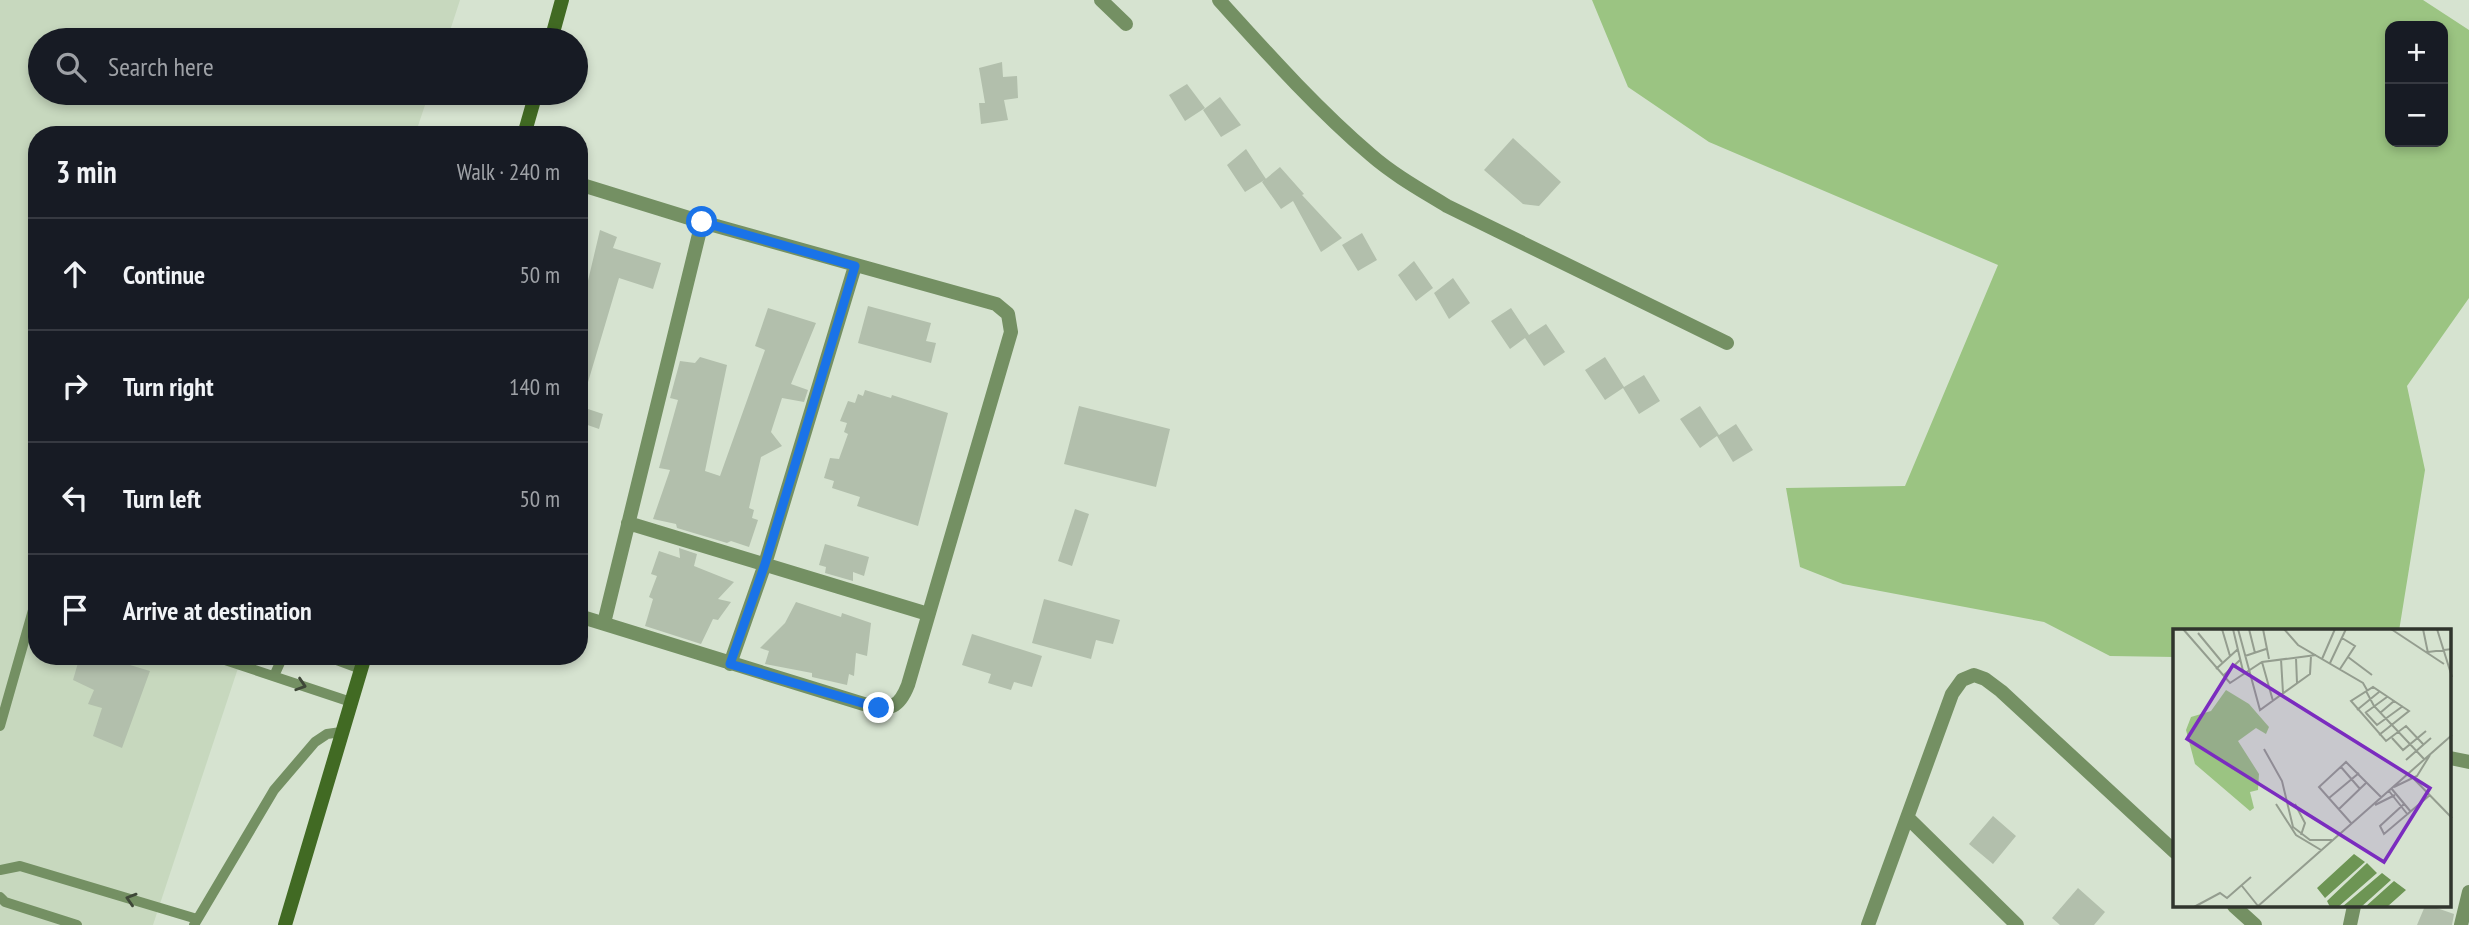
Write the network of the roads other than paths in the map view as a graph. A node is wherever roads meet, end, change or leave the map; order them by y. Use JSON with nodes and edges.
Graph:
{"nodes":[{"id":1,"x":562,"y":0,"type":"edge"},
{"id":2,"x":1101,"y":0,"type":"edge"},
{"id":3,"x":1219,"y":0,"type":"edge"},
{"id":4,"x":1126,"y":24,"type":"dead end"},
{"id":5,"x":554,"y":28,"type":"edge"},
{"id":6,"x":533,"y":105,"type":"edge"},
{"id":7,"x":527,"y":126,"type":"edge"},
{"id":8,"x":588,"y":187,"type":"edge"},
{"id":9,"x":702,"y":222,"type":"junction"},
{"id":10,"x":855,"y":266,"type":"junction"},
{"id":11,"x":1727,"y":343,"type":"dead end"},
{"id":12,"x":628,"y":523,"type":"junction"},
{"id":13,"x":765,"y":564,"type":"junction"},
{"id":14,"x":928,"y":614,"type":"junction"},
{"id":15,"x":588,"y":619,"type":"edge"},
{"id":16,"x":604,"y":623,"type":"junction"},
{"id":17,"x":28,"y":627,"type":"edge"},
{"id":18,"x":730,"y":664,"type":"junction"},
{"id":19,"x":240,"y":665,"type":"edge"},
{"id":20,"x":279,"y":665,"type":"edge"},
{"id":21,"x":362,"y":665,"type":"edge"},
{"id":22,"x":274,"y":676,"type":"junction"},
{"id":23,"x":351,"y":702,"type":"junction"},
{"id":24,"x":0,"y":726,"type":"edge"},
{"id":25,"x":341,"y":733,"type":"junction"},
{"id":26,"x":1908,"y":818,"type":"junction"},
{"id":27,"x":2173,"y":850,"type":"edge"},
{"id":28,"x":0,"y":870,"type":"edge"},
{"id":29,"x":2469,"y":892,"type":"edge"},
{"id":30,"x":0,"y":897,"type":"edge"},
{"id":31,"x":2236,"y":908,"type":"edge"},
{"id":32,"x":196,"y":922,"type":"edge"},
{"id":33,"x":2012,"y":924,"type":"edge"},
{"id":34,"x":77,"y":925,"type":"edge"},
{"id":35,"x":285,"y":925,"type":"edge"},
{"id":36,"x":1868,"y":925,"type":"edge"},
{"id":37,"x":2255,"y":925,"type":"edge"},
{"id":38,"x":2461,"y":925,"type":"edge"}],
"edges":[{"from":1,"to":5,"type":"street"},
{"from":2,"to":4,"type":"street"},
{"from":3,"to":11,"type":"street"},
{"from":6,"to":7,"type":"street"},
{"from":8,"to":9,"type":"street"},
{"from":9,"to":10,"type":"street"},
{"from":9,"to":12,"type":"street"},
{"from":10,"to":13,"type":"street"},
{"from":10,"to":14,"type":"street"},
{"from":12,"to":13,"type":"street"},
{"from":12,"to":16,"type":"street"},
{"from":13,"to":14,"type":"street"},
{"from":13,"to":18,"type":"street"},
{"from":14,"to":18,"type":"street"},
{"from":15,"to":16,"type":"street"},
{"from":16,"to":18,"type":"street"},
{"from":17,"to":24,"type":"lane"},
{"from":19,"to":22,"type":"lane"},
{"from":20,"to":22,"type":"lane"},
{"from":21,"to":23,"type":"street"},
{"from":22,"to":23,"type":"lane","one_way":true},
{"from":23,"to":25,"type":"street"},
{"from":25,"to":32,"type":"lane"},
{"from":25,"to":35,"type":"street"},
{"from":26,"to":27,"type":"street"},
{"from":26,"to":33,"type":"street"},
{"from":26,"to":36,"type":"street"},
{"from":32,"to":28,"type":"lane","one_way":true},
{"from":29,"to":38,"type":"street"},
{"from":30,"to":34,"type":"lane"},
{"from":31,"to":37,"type":"street"}]}
